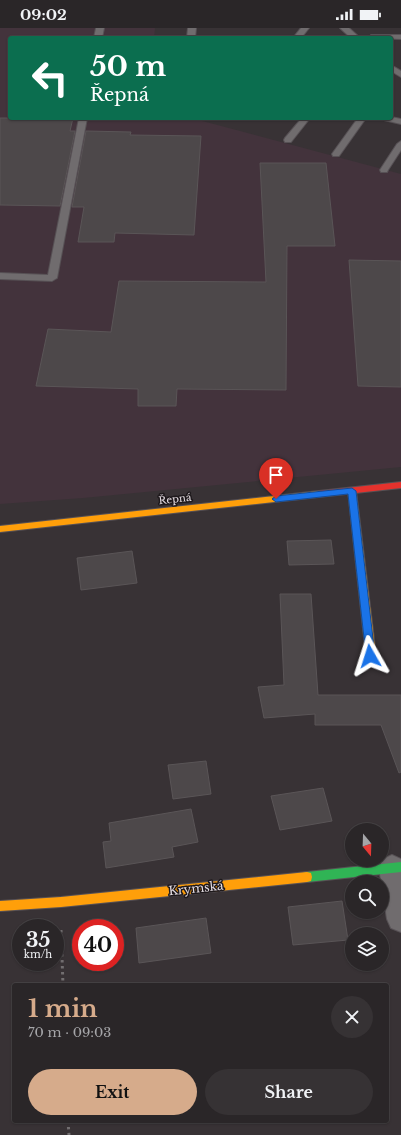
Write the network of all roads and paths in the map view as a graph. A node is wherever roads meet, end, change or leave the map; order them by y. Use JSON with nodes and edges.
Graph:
{"nodes":[{"id":1,"x":305,"y":28,"type":"edge"},
{"id":2,"x":344,"y":28,"type":"edge"},
{"id":3,"x":299,"y":36,"type":"edge"},
{"id":4,"x":354,"y":36,"type":"edge"},
{"id":5,"x":393,"y":38,"type":"edge"},
{"id":6,"x":401,"y":44,"type":"edge"},
{"id":7,"x":393,"y":69,"type":"edge"},
{"id":8,"x":401,"y":75,"type":"edge"},
{"id":9,"x":83,"y":120,"type":"edge"},
{"id":10,"x":304,"y":120,"type":"edge"},
{"id":11,"x":361,"y":120,"type":"edge"},
{"id":12,"x":288,"y":140,"type":"dead end"},
{"id":13,"x":401,"y":144,"type":"edge"},
{"id":14,"x":336,"y":154,"type":"dead end"},
{"id":15,"x":384,"y":170,"type":"dead end"},
{"id":16,"x":0,"y":276,"type":"edge"},
{"id":17,"x":401,"y":485,"type":"edge"},
{"id":18,"x":352,"y":491,"type":"junction"},
{"id":19,"x":0,"y":529,"type":"edge"},
{"id":20,"x":370,"y":656,"type":"dead end"},
{"id":21,"x":396,"y":867,"type":"edge"},
{"id":22,"x":60,"y":902,"type":"junction"},
{"id":23,"x":0,"y":906,"type":"edge"},
{"id":24,"x":401,"y":919,"type":"edge"},
{"id":25,"x":63,"y":983,"type":"edge"},
{"id":26,"x":68,"y":1123,"type":"edge"},
{"id":27,"x":69,"y":1135,"type":"edge"}],
"edges":[{"from":1,"to":3,"type":"lane"},
{"from":2,"to":4,"type":"lane"},
{"from":5,"to":6,"type":"lane"},
{"from":7,"to":8,"type":"lane"},
{"from":9,"to":16,"type":"lane"},
{"from":10,"to":12,"type":"lane"},
{"from":11,"to":14,"type":"lane"},
{"from":13,"to":15,"type":"lane"},
{"from":17,"to":18,"type":"street","name":"Řepná"},
{"from":18,"to":19,"type":"street","name":"Řepná"},
{"from":18,"to":20,"type":"street"},
{"from":21,"to":22,"type":"street","name":"Krymská"},
{"from":21,"to":24,"type":"street","name":"Krymská"},
{"from":22,"to":23,"type":"street","name":"Krymská"},
{"from":22,"to":25,"type":"path"},
{"from":26,"to":27,"type":"path"}]}
